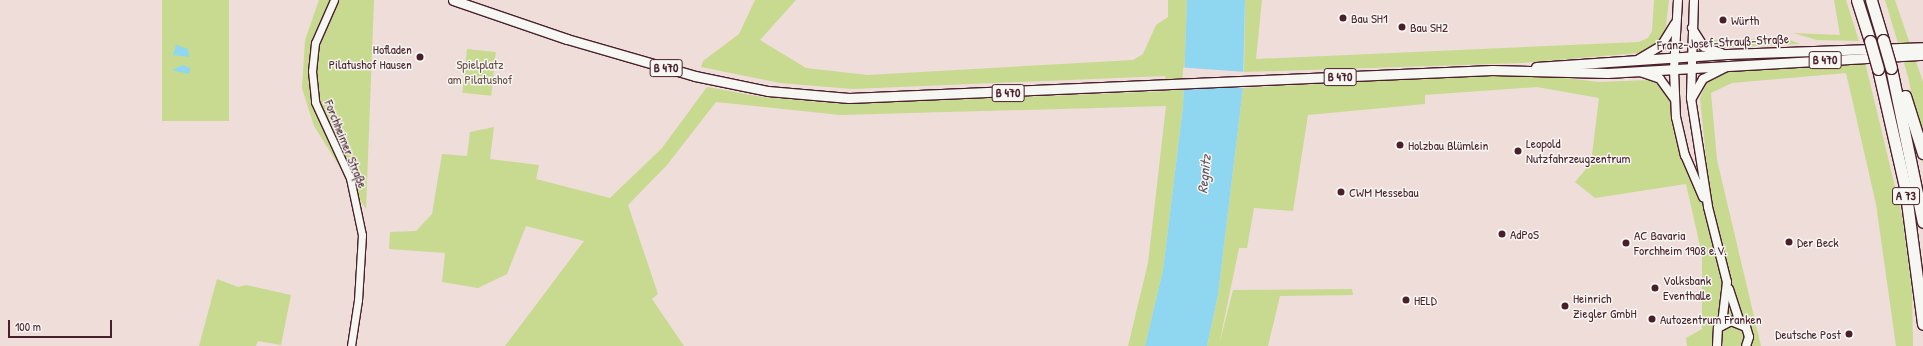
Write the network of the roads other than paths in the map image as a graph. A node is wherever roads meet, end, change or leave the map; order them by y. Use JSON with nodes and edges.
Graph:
{"nodes":[{"id":1,"x":453,"y":0,"type":"edge"},
{"id":2,"x":1678,"y":0,"type":"edge"},
{"id":3,"x":1694,"y":0,"type":"edge"},
{"id":4,"x":1857,"y":0,"type":"edge"},
{"id":5,"x":1871,"y":0,"type":"edge"},
{"id":6,"x":335,"y":1,"type":"edge"},
{"id":7,"x":1676,"y":21,"type":"junction"},
{"id":8,"x":1692,"y":26,"type":"junction"},
{"id":9,"x":1923,"y":47,"type":"edge"},
{"id":10,"x":1727,"y":54,"type":"junction"},
{"id":11,"x":1923,"y":55,"type":"edge"},
{"id":12,"x":1690,"y":56,"type":"junction"},
{"id":13,"x":1675,"y":57,"type":"junction"},
{"id":14,"x":1638,"y":59,"type":"junction"},
{"id":15,"x":1727,"y":68,"type":"junction"},
{"id":16,"x":1891,"y":68,"type":"junction"},
{"id":17,"x":1525,"y":69,"type":"junction"},
{"id":18,"x":1674,"y":70,"type":"junction"},
{"id":19,"x":1690,"y":70,"type":"junction"},
{"id":20,"x":1640,"y":72,"type":"junction"},
{"id":21,"x":1691,"y":98,"type":"junction"},
{"id":22,"x":1675,"y":101,"type":"junction"},
{"id":23,"x":1923,"y":153,"type":"edge"},
{"id":24,"x":1708,"y":207,"type":"junction"},
{"id":25,"x":1923,"y":222,"type":"edge"},
{"id":26,"x":1727,"y":282,"type":"junction"},
{"id":27,"x":1740,"y":323,"type":"junction"},
{"id":28,"x":1722,"y":324,"type":"junction"},
{"id":29,"x":1923,"y":324,"type":"edge"},
{"id":30,"x":351,"y":346,"type":"edge"},
{"id":31,"x":1717,"y":346,"type":"edge"},
{"id":32,"x":1746,"y":346,"type":"edge"}],
"edges":[{"from":1,"to":17,"type":"main road","name":"Franz-Josef-Strauß-Straße","number":"B 470"},
{"from":2,"to":7,"type":"main road"},
{"from":3,"to":8,"type":"main road"},
{"from":4,"to":29,"type":"highway","number":"A 73","bridge":true},
{"from":5,"to":16,"type":"highway","number":"A 73","bridge":true},
{"from":6,"to":30,"type":"street","name":"Forchheimer Straße"},
{"from":7,"to":13,"type":"main road"},
{"from":7,"to":14,"type":"main road"},
{"from":8,"to":10,"type":"main road"},
{"from":8,"to":12,"type":"main road"},
{"from":9,"to":10,"type":"main road","name":"Franz-Josef-Strauß-Straße","number":"B 470"},
{"from":10,"to":12,"type":"main road","name":"Franz-Josef-Strauß-Straße","number":"B 470"},
{"from":11,"to":15,"type":"main road","name":"Franz-Josef-Strauß-Straße","number":"B 470"},
{"from":12,"to":13,"type":"main road","name":"Franz-Josef-Strauß-Straße","number":"B 470"},
{"from":12,"to":19,"type":"main road"},
{"from":13,"to":14,"type":"main road","name":"Franz-Josef-Strauß-Straße","number":"B 470"},
{"from":13,"to":18,"type":"main road"},
{"from":14,"to":17,"type":"main road","name":"Franz-Josef-Strauß-Straße","number":"B 470"},
{"from":15,"to":19,"type":"main road","name":"Franz-Josef-Strauß-Straße","number":"B 470"},
{"from":15,"to":21,"type":"main road"},
{"from":16,"to":23,"type":"highway"},
{"from":16,"to":25,"type":"highway","number":"A 73"},
{"from":17,"to":20,"type":"main road","name":"Franz-Josef-Strauß-Straße","number":"B 470"},
{"from":18,"to":19,"type":"main road","name":"Franz-Josef-Strauß-Straße","number":"B 470"},
{"from":18,"to":20,"type":"main road","name":"Franz-Josef-Strauß-Straße","number":"B 470"},
{"from":18,"to":22,"type":"main road"},
{"from":19,"to":21,"type":"main road"},
{"from":20,"to":22,"type":"main road"},
{"from":21,"to":24,"type":"main road"},
{"from":22,"to":24,"type":"main road"},
{"from":24,"to":26,"type":"main road"},
{"from":26,"to":27,"type":"main road"},
{"from":26,"to":28,"type":"main road"},
{"from":27,"to":28,"type":"main road"},
{"from":27,"to":32,"type":"main road"},
{"from":28,"to":31,"type":"main road"}]}
